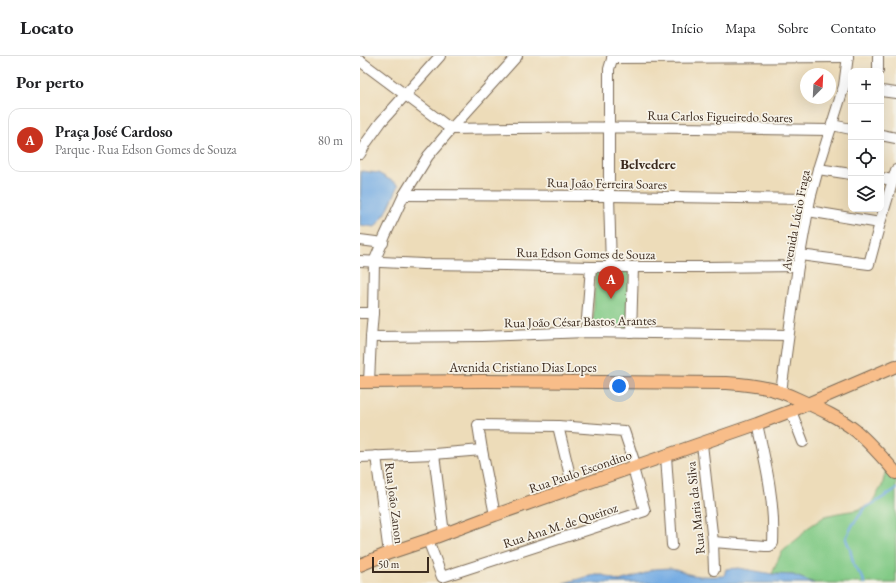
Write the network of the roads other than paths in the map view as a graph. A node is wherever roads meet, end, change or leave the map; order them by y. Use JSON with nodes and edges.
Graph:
{"nodes":[{"id":1,"x":440,"y":56,"type":"edge"},
{"id":2,"x":517,"y":56,"type":"edge"},
{"id":3,"x":878,"y":56,"type":"edge"},
{"id":4,"x":613,"y":57,"type":"edge"},
{"id":5,"x":848,"y":57,"type":"edge"},
{"id":6,"x":360,"y":61,"type":"edge"},
{"id":7,"x":848,"y":68,"type":"edge"},
{"id":8,"x":878,"y":68,"type":"edge"},
{"id":9,"x":848,"y":87,"type":"edge"},
{"id":10,"x":884,"y":91,"type":"edge"},
{"id":11,"x":896,"y":93,"type":"edge"},
{"id":12,"x":405,"y":95,"type":"junction"},
{"id":13,"x":610,"y":127,"type":"junction"},
{"id":14,"x":831,"y":128,"type":"junction"},
{"id":15,"x":451,"y":129,"type":"junction"},
{"id":16,"x":848,"y":129,"type":"edge"},
{"id":17,"x":884,"y":136,"type":"edge"},
{"id":18,"x":896,"y":138,"type":"edge"},
{"id":19,"x":360,"y":154,"type":"edge"},
{"id":20,"x":818,"y":169,"type":"junction"},
{"id":21,"x":848,"y":174,"type":"edge"},
{"id":22,"x":894,"y":175,"type":"edge"},
{"id":23,"x":884,"y":177,"type":"edge"},
{"id":24,"x":404,"y":195,"type":"junction"},
{"id":25,"x":610,"y":196,"type":"junction"},
{"id":26,"x":810,"y":199,"type":"junction"},
{"id":27,"x":808,"y":210,"type":"junction"},
{"id":28,"x":880,"y":223,"type":"junction"},
{"id":29,"x":360,"y":240,"type":"edge"},
{"id":30,"x":383,"y":242,"type":"junction"},
{"id":31,"x":800,"y":256,"type":"junction"},
{"id":32,"x":360,"y":261,"type":"edge"},
{"id":33,"x":374,"y":262,"type":"junction"},
{"id":34,"x":798,"y":266,"type":"junction"},
{"id":35,"x":591,"y":267,"type":"junction"},
{"id":36,"x":611,"y":267,"type":"junction"},
{"id":37,"x":633,"y":267,"type":"junction"},
{"id":38,"x":360,"y":313,"type":"edge"},
{"id":39,"x":373,"y":313,"type":"junction"},
{"id":40,"x":586,"y":332,"type":"junction"},
{"id":41,"x":631,"y":333,"type":"junction"},
{"id":42,"x":788,"y":335,"type":"junction"},
{"id":43,"x":371,"y":337,"type":"junction"},
{"id":44,"x":896,"y":366,"type":"edge"},
{"id":45,"x":364,"y":382,"type":"edge"},
{"id":46,"x":781,"y":392,"type":"junction"},
{"id":47,"x":808,"y":404,"type":"junction"},
{"id":48,"x":791,"y":411,"type":"junction"},
{"id":49,"x":757,"y":424,"type":"junction"},
{"id":50,"x":558,"y":426,"type":"junction"},
{"id":51,"x":803,"y":442,"type":"dead end"},
{"id":52,"x":702,"y":444,"type":"junction"},
{"id":53,"x":482,"y":450,"type":"junction"},
{"id":54,"x":434,"y":454,"type":"junction"},
{"id":55,"x":376,"y":456,"type":"junction"},
{"id":56,"x":666,"y":456,"type":"junction"},
{"id":57,"x":360,"y":457,"type":"edge"},
{"id":58,"x":634,"y":468,"type":"junction"},
{"id":59,"x":896,"y":473,"type":"edge"},
{"id":60,"x":573,"y":488,"type":"junction"},
{"id":61,"x":495,"y":515,"type":"junction"},
{"id":62,"x":444,"y":534,"type":"junction"},
{"id":63,"x":428,"y":540,"type":"junction"},
{"id":64,"x":713,"y":542,"type":"junction"},
{"id":65,"x":672,"y":545,"type":"dead end"},
{"id":66,"x":389,"y":553,"type":"junction"},
{"id":67,"x":360,"y":565,"type":"edge"},
{"id":68,"x":714,"y":570,"type":"dead end"}],
"edges":[{"from":1,"to":12,"type":"street"},
{"from":2,"to":15,"type":"street"},
{"from":3,"to":8,"type":"street"},
{"from":4,"to":5,"type":"street"},
{"from":4,"to":13,"type":"street"},
{"from":5,"to":7,"type":"street","name":"Avenida Lúcio Fraga"},
{"from":6,"to":12,"type":"street"},
{"from":9,"to":14,"type":"street","name":"Avenida Lúcio Fraga"},
{"from":10,"to":11,"type":"street"},
{"from":12,"to":15,"type":"street"},
{"from":12,"to":19,"type":"street"},
{"from":13,"to":14,"type":"street","name":"Rua Carlos Figueiredo Soares"},
{"from":13,"to":15,"type":"street","name":"Rua Carlos Figueiredo Soares"},
{"from":13,"to":25,"type":"street"},
{"from":14,"to":16,"type":"street","name":"Rua Carlos Figueiredo Soares"},
{"from":14,"to":20,"type":"street","name":"Avenida Lúcio Fraga"},
{"from":15,"to":24,"type":"street"},
{"from":17,"to":18,"type":"street"},
{"from":20,"to":21,"type":"street"},
{"from":20,"to":26,"type":"street","name":"Avenida Lúcio Fraga"},
{"from":22,"to":23,"type":"street"},
{"from":22,"to":28,"type":"street"},
{"from":24,"to":25,"type":"street","name":"Rua João Ferreira Soares"},
{"from":24,"to":30,"type":"street"},
{"from":25,"to":26,"type":"street","name":"Rua João Ferreira Soares"},
{"from":25,"to":36,"type":"street"},
{"from":26,"to":27,"type":"street","name":"Avenida Lúcio Fraga"},
{"from":27,"to":28,"type":"street"},
{"from":27,"to":31,"type":"street","name":"Avenida Lúcio Fraga"},
{"from":28,"to":31,"type":"street"},
{"from":29,"to":30,"type":"street"},
{"from":30,"to":33,"type":"street"},
{"from":31,"to":34,"type":"street","name":"Avenida Lúcio Fraga"},
{"from":32,"to":33,"type":"street","name":"Rua Edson Gomes de Souza"},
{"from":33,"to":35,"type":"street","name":"Rua Edson Gomes de Souza"},
{"from":33,"to":39,"type":"street"},
{"from":34,"to":37,"type":"street","name":"Rua Edson Gomes de Souza"},
{"from":34,"to":42,"type":"street","name":"Avenida Lúcio Fraga"},
{"from":35,"to":36,"type":"street","name":"Rua Edson Gomes de Souza"},
{"from":35,"to":40,"type":"street"},
{"from":36,"to":37,"type":"street","name":"Rua Edson Gomes de Souza"},
{"from":37,"to":41,"type":"street"},
{"from":38,"to":39,"type":"street"},
{"from":39,"to":43,"type":"street"},
{"from":40,"to":41,"type":"street","name":"Rua João César Bastos Arantes"},
{"from":40,"to":43,"type":"street","name":"Rua João César Bastos Arantes"},
{"from":41,"to":42,"type":"street","name":"Rua João César Bastos Arantes"},
{"from":42,"to":46,"type":"street","name":"Avenida Lúcio Fraga"},
{"from":43,"to":45,"type":"street"},
{"from":44,"to":47,"type":"main road","name":"Rua Paulo Escondino"},
{"from":45,"to":46,"type":"main road","name":"Avenida Cristiano Dias Lopes"},
{"from":46,"to":47,"type":"main road","name":"Avenida Cristiano Dias Lopes"},
{"from":47,"to":48,"type":"main road","name":"Rua Paulo Escondino"},
{"from":47,"to":59,"type":"main road","name":"Avenida Cristiano Dias Lopes"},
{"from":48,"to":49,"type":"main road","name":"Rua Paulo Escondino"},
{"from":48,"to":51,"type":"street"},
{"from":49,"to":52,"type":"main road","name":"Rua Paulo Escondino"},
{"from":49,"to":64,"type":"street"},
{"from":50,"to":53,"type":"street"},
{"from":50,"to":58,"type":"street"},
{"from":50,"to":60,"type":"street"},
{"from":52,"to":56,"type":"main road","name":"Rua Paulo Escondino"},
{"from":52,"to":64,"type":"street","name":"Rua Maria da Silva"},
{"from":53,"to":54,"type":"street"},
{"from":53,"to":61,"type":"street"},
{"from":54,"to":55,"type":"street"},
{"from":54,"to":62,"type":"street"},
{"from":55,"to":57,"type":"street"},
{"from":55,"to":66,"type":"street","name":"Rua João Zanon"},
{"from":56,"to":58,"type":"main road","name":"Rua Paulo Escondino"},
{"from":56,"to":65,"type":"street","name":"Rua Maria da Silva"},
{"from":58,"to":60,"type":"main road","name":"Rua Paulo Escondino"},
{"from":58,"to":63,"type":"street","name":"Rua Ana M. de Queiroz"},
{"from":60,"to":61,"type":"main road","name":"Rua Paulo Escondino"},
{"from":61,"to":62,"type":"main road","name":"Rua Paulo Escondino"},
{"from":62,"to":63,"type":"main road","name":"Rua Paulo Escondino"},
{"from":63,"to":66,"type":"main road","name":"Rua Paulo Escondino"},
{"from":64,"to":68,"type":"street","name":"Rua Maria da Silva"},
{"from":66,"to":67,"type":"main road","name":"Rua Paulo Escondino"}]}
